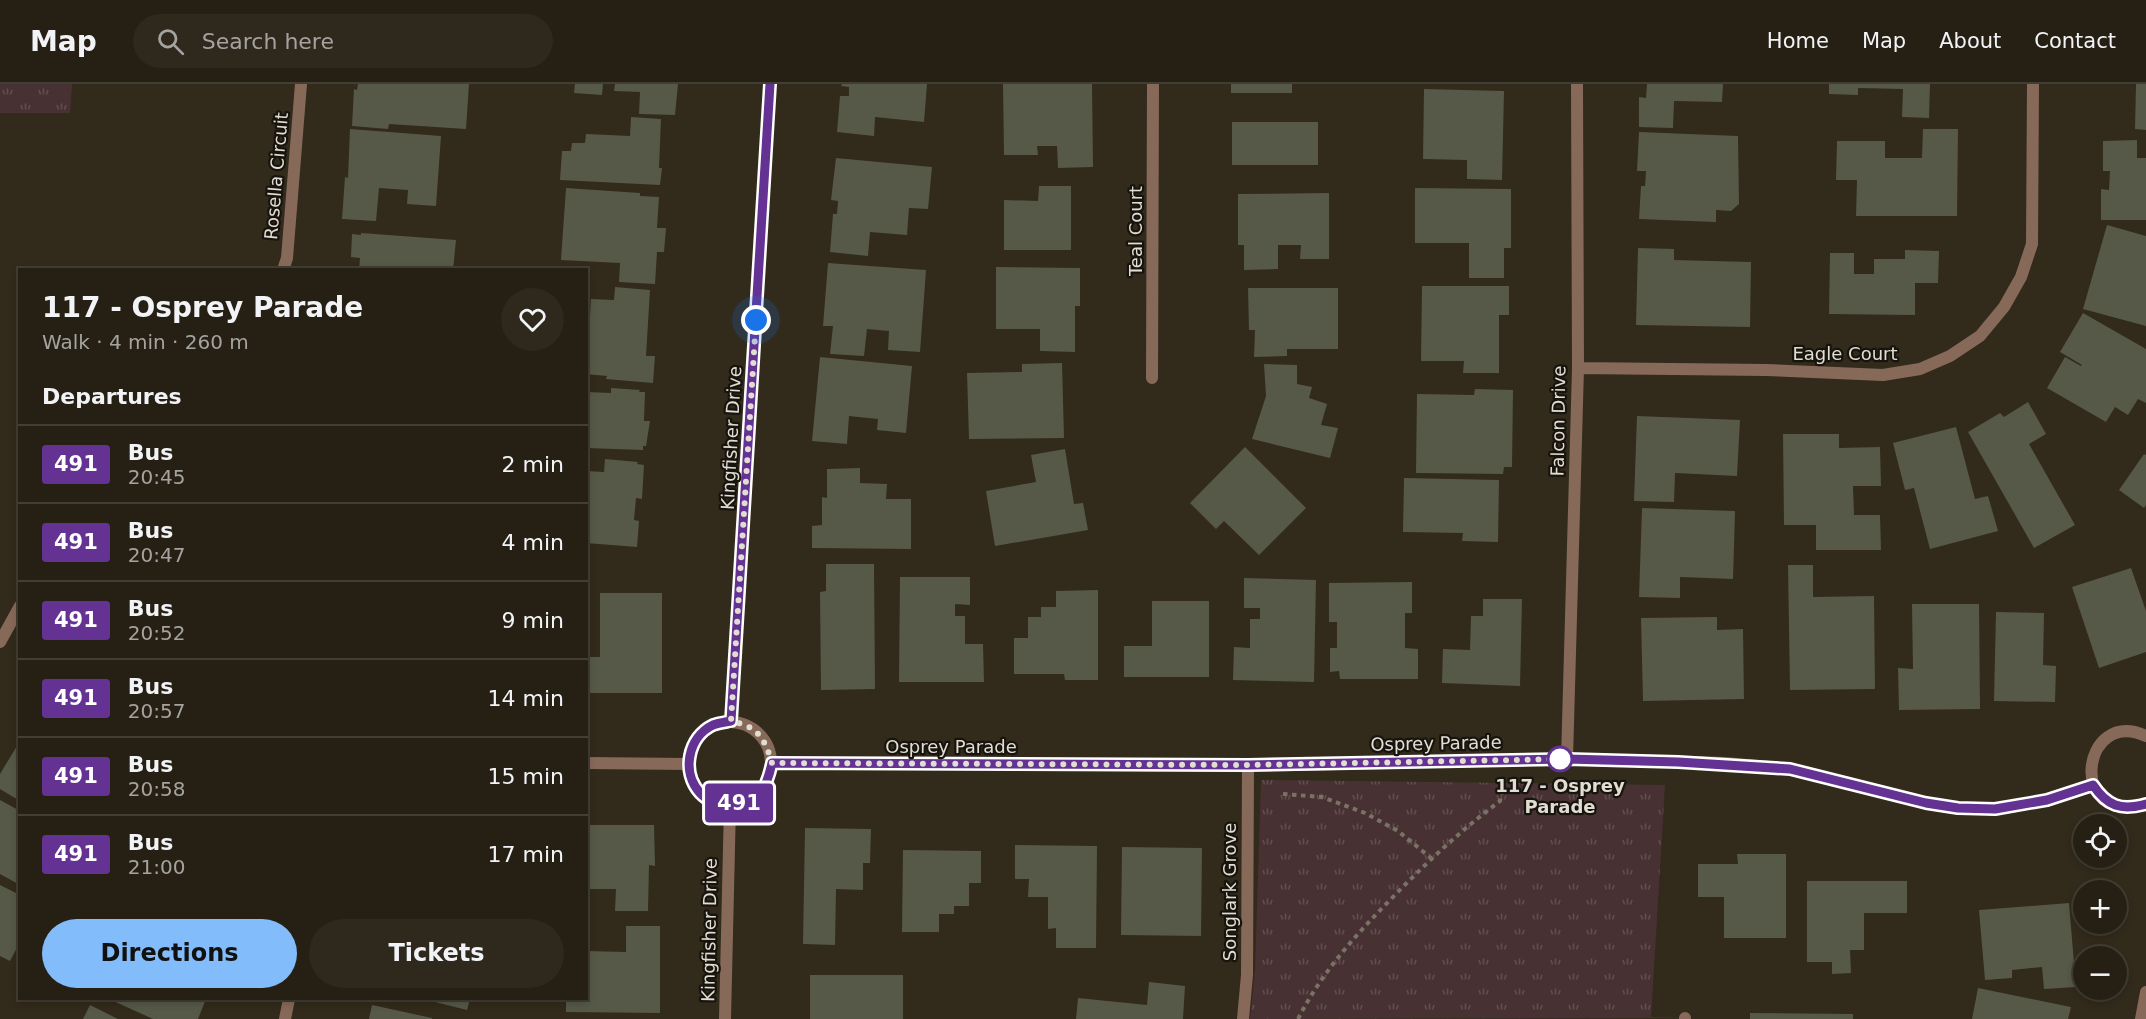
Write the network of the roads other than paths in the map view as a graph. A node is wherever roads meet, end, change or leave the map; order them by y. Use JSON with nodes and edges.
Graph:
{"nodes":[{"id":1,"x":301,"y":84,"type":"edge"},
{"id":2,"x":770,"y":84,"type":"edge"},
{"id":3,"x":1154,"y":84,"type":"edge"},
{"id":4,"x":1577,"y":84,"type":"edge"},
{"id":5,"x":2033,"y":84,"type":"edge"},
{"id":6,"x":284,"y":268,"type":"edge"},
{"id":7,"x":1578,"y":368,"type":"junction"},
{"id":8,"x":1152,"y":378,"type":"dead end"},
{"id":9,"x":18,"y":610,"type":"edge"},
{"id":10,"x":0,"y":642,"type":"edge"},
{"id":11,"x":731,"y":721,"type":"junction"},
{"id":12,"x":2146,"y":736,"type":"edge"},
{"id":13,"x":1567,"y":759,"type":"junction"},
{"id":14,"x":588,"y":763,"type":"edge"},
{"id":15,"x":772,"y":763,"type":"junction"},
{"id":16,"x":688,"y":764,"type":"junction"},
{"id":17,"x":1248,"y":765,"type":"junction"},
{"id":18,"x":2093,"y":785,"type":"junction"},
{"id":19,"x":730,"y":805,"type":"junction"},
{"id":20,"x":2146,"y":805,"type":"edge"},
{"id":21,"x":2146,"y":992,"type":"edge"},
{"id":22,"x":289,"y":1000,"type":"edge"},
{"id":23,"x":285,"y":1019,"type":"edge"},
{"id":24,"x":724,"y":1019,"type":"edge"},
{"id":25,"x":1243,"y":1019,"type":"edge"},
{"id":26,"x":2141,"y":1019,"type":"edge"}],
"edges":[{"from":1,"to":6,"type":"street","name":"Rosella Circuit"},
{"from":2,"to":11,"type":"street","name":"Kingfisher Drive"},
{"from":3,"to":8,"type":"street","name":"Teal Court"},
{"from":4,"to":7,"type":"street","name":"Falcon Drive"},
{"from":5,"to":7,"type":"street","name":"Eagle Court"},
{"from":7,"to":13,"type":"street","name":"Falcon Drive"},
{"from":9,"to":10,"type":"street"},
{"from":11,"to":15,"type":"street"},
{"from":11,"to":16,"type":"street"},
{"from":12,"to":18,"type":"street"},
{"from":13,"to":17,"type":"street","name":"Osprey Parade"},
{"from":13,"to":18,"type":"street","name":"Osprey Parade"},
{"from":14,"to":16,"type":"street"},
{"from":15,"to":17,"type":"street","name":"Osprey Parade"},
{"from":15,"to":19,"type":"street"},
{"from":16,"to":19,"type":"street"},
{"from":17,"to":25,"type":"street","name":"Songlark Grove"},
{"from":18,"to":20,"type":"street"},
{"from":19,"to":24,"type":"street","name":"Kingfisher Drive"},
{"from":21,"to":26,"type":"street"},
{"from":22,"to":23,"type":"street"}]}
